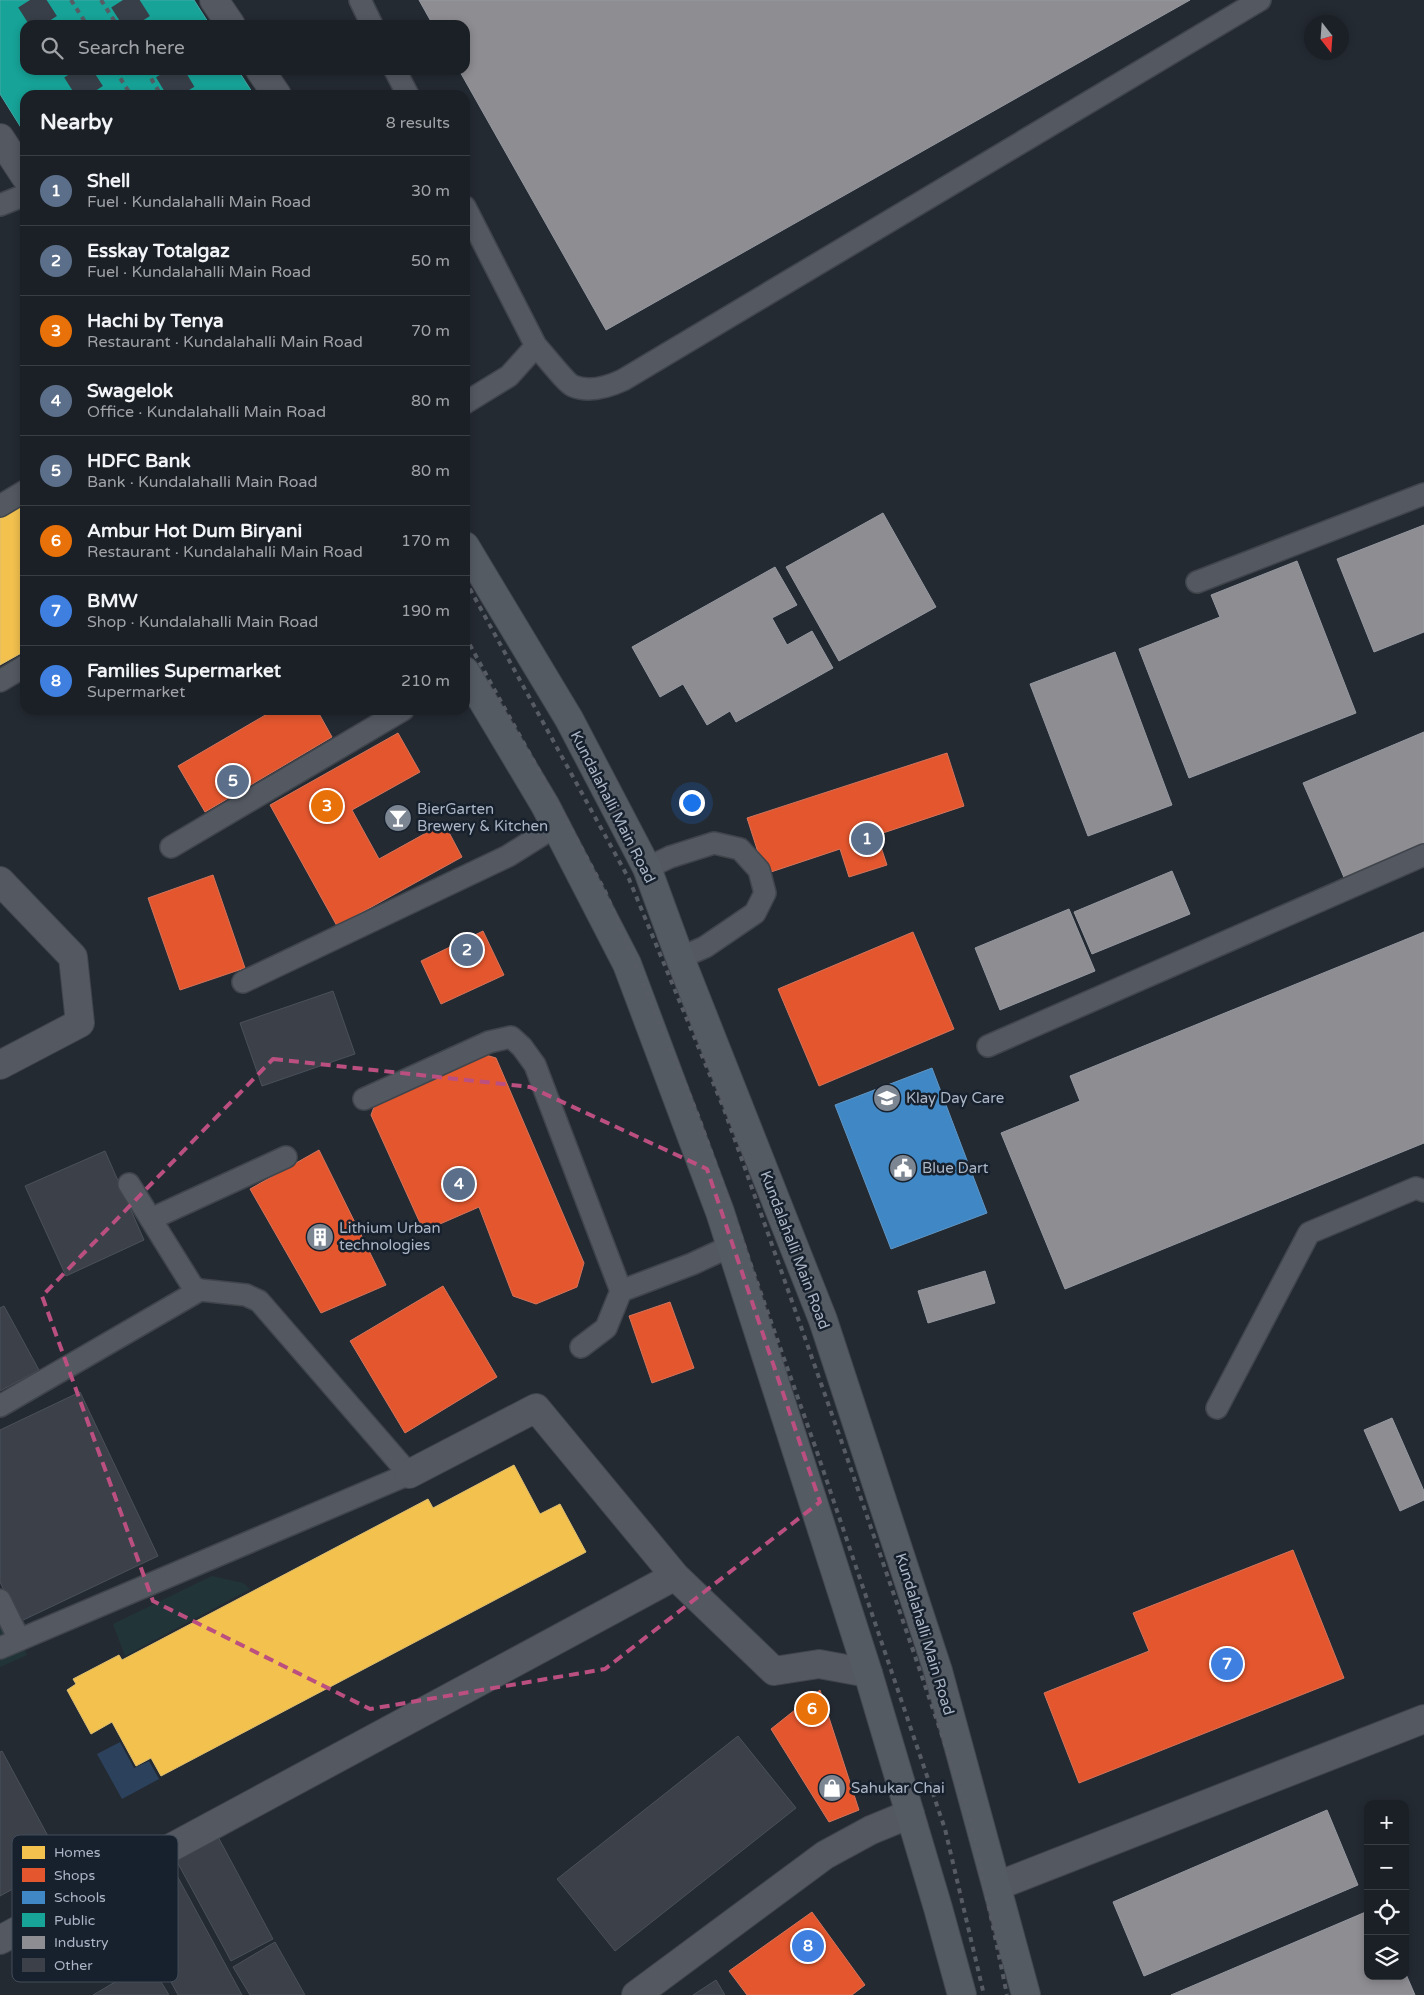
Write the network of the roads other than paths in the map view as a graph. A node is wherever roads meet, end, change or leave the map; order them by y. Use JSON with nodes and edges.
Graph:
{"nodes":[{"id":1,"x":214,"y":0,"type":"edge"},
{"id":2,"x":360,"y":0,"type":"edge"},
{"id":3,"x":1260,"y":0,"type":"edge"},
{"id":4,"x":228,"y":20,"type":"edge"},
{"id":5,"x":370,"y":20,"type":"edge"},
{"id":6,"x":263,"y":75,"type":"edge"},
{"id":7,"x":398,"y":75,"type":"edge"},
{"id":8,"x":274,"y":90,"type":"edge"},
{"id":9,"x":405,"y":90,"type":"edge"},
{"id":10,"x":0,"y":138,"type":"edge"},
{"id":11,"x":20,"y":168,"type":"edge"},
{"id":12,"x":20,"y":197,"type":"edge"},
{"id":13,"x":0,"y":205,"type":"edge"},
{"id":14,"x":470,"y":217,"type":"edge"},
{"id":15,"x":536,"y":346,"type":"junction"},
{"id":16,"x":470,"y":400,"type":"edge"},
{"id":17,"x":20,"y":494,"type":"edge"},
{"id":18,"x":1424,"y":494,"type":"edge"},
{"id":19,"x":0,"y":506,"type":"edge"},
{"id":20,"x":470,"y":554,"type":"edge"},
{"id":21,"x":1197,"y":582,"type":"dead end"},
{"id":22,"x":20,"y":669,"type":"edge"},
{"id":23,"x":470,"y":679,"type":"edge"},
{"id":24,"x":0,"y":681,"type":"edge"},
{"id":25,"x":395,"y":715,"type":"edge"},
{"id":26,"x":556,"y":826,"type":"junction"},
{"id":27,"x":172,"y":847,"type":"dead end"},
{"id":28,"x":1424,"y":855,"type":"edge"},
{"id":29,"x":647,"y":868,"type":"junction"},
{"id":30,"x":0,"y":881,"type":"edge"},
{"id":31,"x":680,"y":958,"type":"junction"},
{"id":32,"x":243,"y":982,"type":"dead end"},
{"id":33,"x":988,"y":1046,"type":"dead end"},
{"id":34,"x":0,"y":1065,"type":"edge"},
{"id":35,"x":364,"y":1099,"type":"dead end"},
{"id":36,"x":286,"y":1157,"type":"dead end"},
{"id":37,"x":129,"y":1184,"type":"dead end"},
{"id":38,"x":1424,"y":1191,"type":"edge"},
{"id":39,"x":151,"y":1219,"type":"junction"},
{"id":40,"x":731,"y":1246,"type":"junction"},
{"id":41,"x":200,"y":1290,"type":"junction"},
{"id":42,"x":621,"y":1291,"type":"junction"},
{"id":43,"x":581,"y":1347,"type":"dead end"},
{"id":44,"x":0,"y":1406,"type":"edge"},
{"id":45,"x":1216,"y":1408,"type":"dead end"},
{"id":46,"x":409,"y":1474,"type":"junction"},
{"id":47,"x":676,"y":1576,"type":"junction"},
{"id":48,"x":0,"y":1600,"type":"edge"},
{"id":49,"x":10,"y":1644,"type":"edge"},
{"id":50,"x":868,"y":1673,"type":"junction"},
{"id":51,"x":1424,"y":1719,"type":"edge"},
{"id":52,"x":910,"y":1814,"type":"junction"},
{"id":53,"x":178,"y":1844,"type":"edge"},
{"id":54,"x":998,"y":1886,"type":"junction"},
{"id":55,"x":12,"y":1934,"type":"edge"},
{"id":56,"x":0,"y":1940,"type":"edge"},
{"id":57,"x":636,"y":1995,"type":"edge"},
{"id":58,"x":962,"y":1995,"type":"edge"},
{"id":59,"x":1026,"y":1995,"type":"edge"}],
"edges":[{"from":1,"to":4,"type":"street"},
{"from":2,"to":5,"type":"lane"},
{"from":3,"to":15,"type":"lane"},
{"from":6,"to":8,"type":"street"},
{"from":7,"to":9,"type":"lane"},
{"from":10,"to":11,"type":"street"},
{"from":12,"to":13,"type":"lane"},
{"from":14,"to":15,"type":"lane"},
{"from":15,"to":16,"type":"lane"},
{"from":17,"to":19,"type":"lane"},
{"from":18,"to":21,"type":"lane"},
{"from":20,"to":29,"type":"main road","name":"Kundalahalli Main Road"},
{"from":22,"to":24,"type":"lane"},
{"from":23,"to":26,"type":"main road"},
{"from":25,"to":27,"type":"lane"},
{"from":26,"to":32,"type":"lane"},
{"from":26,"to":40,"type":"main road"},
{"from":28,"to":33,"type":"lane"},
{"from":29,"to":31,"type":"main road","name":"Kundalahalli Main Road"},
{"from":29,"to":31,"type":"lane"},
{"from":30,"to":34,"type":"street"},
{"from":31,"to":54,"type":"main road","name":"Kundalahalli Main Road"},
{"from":35,"to":42,"type":"lane"},
{"from":36,"to":39,"type":"lane"},
{"from":37,"to":39,"type":"lane"},
{"from":38,"to":45,"type":"lane"},
{"from":39,"to":41,"type":"lane"},
{"from":40,"to":42,"type":"lane"},
{"from":40,"to":50,"type":"main road"},
{"from":41,"to":44,"type":"lane"},
{"from":41,"to":46,"type":"lane"},
{"from":42,"to":43,"type":"lane"},
{"from":46,"to":47,"type":"street"},
{"from":46,"to":49,"type":"lane"},
{"from":47,"to":50,"type":"street"},
{"from":47,"to":53,"type":"street"},
{"from":48,"to":49,"type":"lane"},
{"from":50,"to":52,"type":"main road"},
{"from":51,"to":54,"type":"street"},
{"from":52,"to":57,"type":"street"},
{"from":52,"to":58,"type":"main road"},
{"from":54,"to":59,"type":"main road","name":"Kundalahalli Main Road"},
{"from":55,"to":56,"type":"street"}]}
